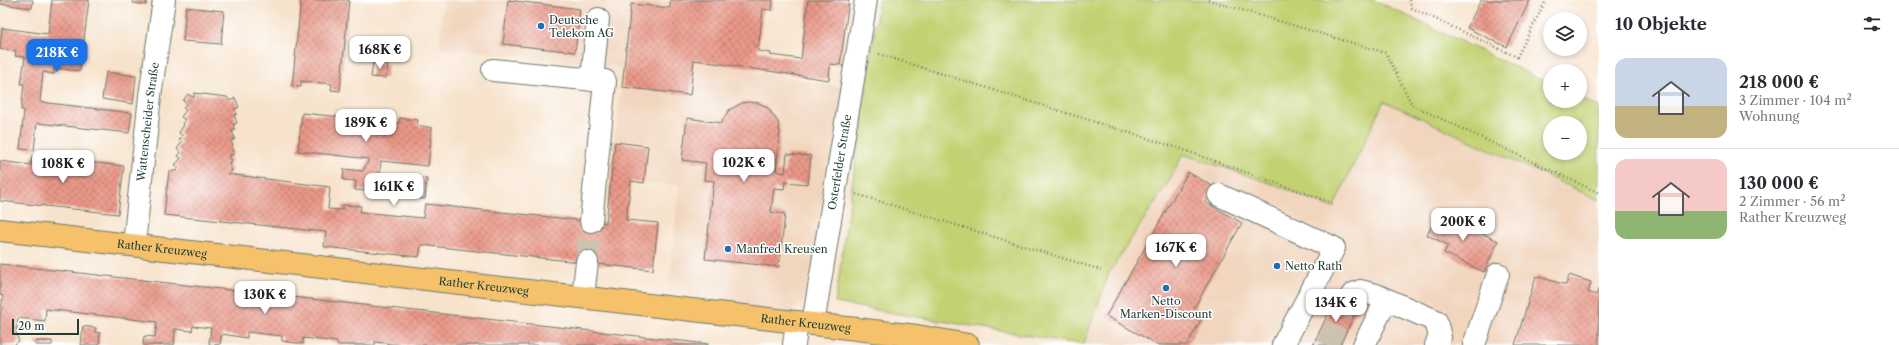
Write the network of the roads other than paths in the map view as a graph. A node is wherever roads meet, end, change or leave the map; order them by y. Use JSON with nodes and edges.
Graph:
{"nodes":[{"id":1,"x":164,"y":0,"type":"edge"},
{"id":2,"x":866,"y":0,"type":"edge"},
{"id":3,"x":598,"y":19,"type":"dead end"},
{"id":4,"x":493,"y":70,"type":"dead end"},
{"id":5,"x":592,"y":80,"type":"junction"},
{"id":6,"x":1219,"y":195,"type":"dead end"},
{"id":7,"x":591,"y":221,"type":"tunnel mouth"},
{"id":8,"x":0,"y":230,"type":"edge"},
{"id":9,"x":134,"y":244,"type":"junction"},
{"id":10,"x":587,"y":262,"type":"tunnel mouth"},
{"id":11,"x":1498,"y":274,"type":"dead end"},
{"id":12,"x":583,"y":296,"type":"junction"},
{"id":13,"x":1381,"y":298,"type":"junction"},
{"id":14,"x":1347,"y":302,"type":"tunnel mouth"},
{"id":15,"x":805,"y":323,"type":"junction"},
{"id":16,"x":794,"y":345,"type":"edge"},
{"id":17,"x":968,"y":345,"type":"edge"},
{"id":18,"x":1283,"y":345,"type":"edge"},
{"id":19,"x":1364,"y":345,"type":"edge"},
{"id":20,"x":1436,"y":345,"type":"edge"},
{"id":21,"x":1474,"y":345,"type":"edge"}],
"edges":[{"from":1,"to":9,"type":"street","name":"Wattenscheider Straße"},
{"from":2,"to":15,"type":"street","name":"Osterfelder Straße"},
{"from":3,"to":5,"type":"street"},
{"from":4,"to":5,"type":"street"},
{"from":5,"to":7,"type":"street"},
{"from":6,"to":18,"type":"street"},
{"from":8,"to":9,"type":"main road","name":"Rather Kreuzweg"},
{"from":9,"to":12,"type":"main road","name":"Rather Kreuzweg"},
{"from":10,"to":12,"type":"street"},
{"from":11,"to":21,"type":"street"},
{"from":12,"to":15,"type":"main road","name":"Rather Kreuzweg"},
{"from":13,"to":14,"type":"street"},
{"from":13,"to":19,"type":"street"},
{"from":13,"to":20,"type":"street"},
{"from":15,"to":16,"type":"street","name":"Osterfelder Straße"},
{"from":15,"to":17,"type":"main road","name":"Rather Kreuzweg"}]}
